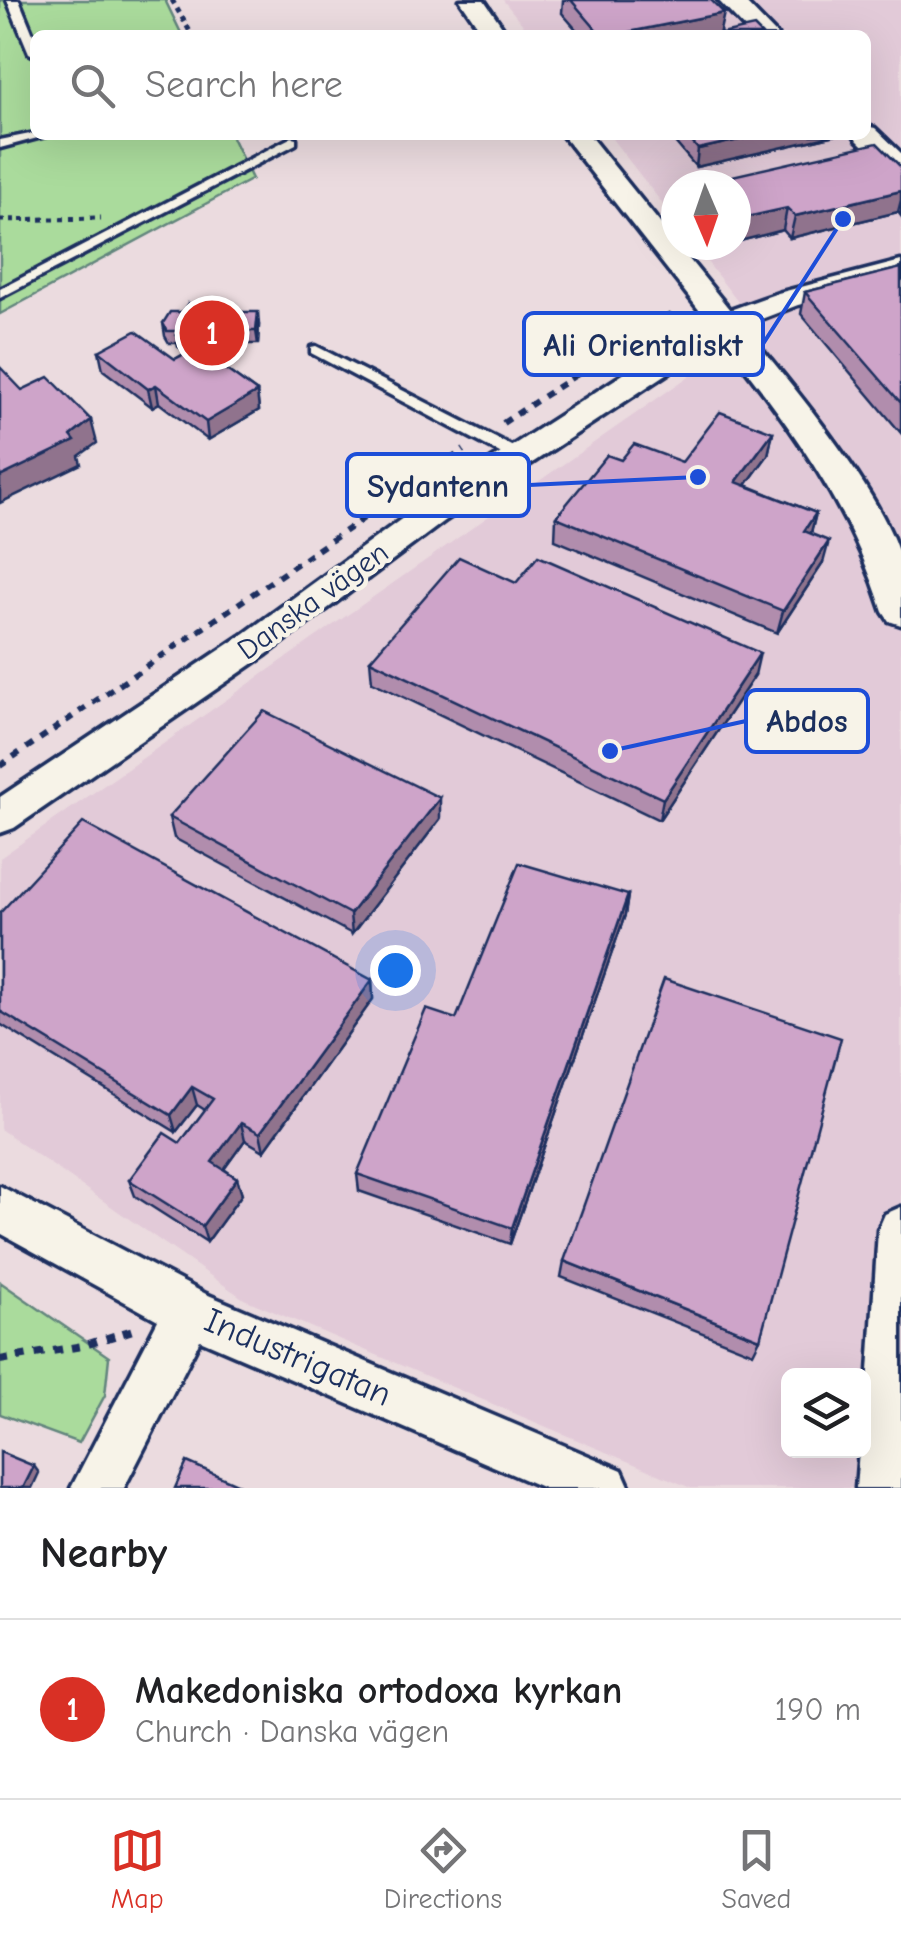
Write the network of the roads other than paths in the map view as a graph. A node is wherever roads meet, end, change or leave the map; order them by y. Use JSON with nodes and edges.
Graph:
{"nodes":[{"id":1,"x":13,"y":0,"type":"edge"},
{"id":2,"x":472,"y":0,"type":"edge"},
{"id":3,"x":730,"y":0,"type":"edge"},
{"id":4,"x":493,"y":30,"type":"edge"},
{"id":5,"x":760,"y":30,"type":"edge"},
{"id":6,"x":30,"y":41,"type":"edge"},
{"id":7,"x":30,"y":138,"type":"edge"},
{"id":8,"x":871,"y":139,"type":"edge"},
{"id":9,"x":579,"y":140,"type":"edge"},
{"id":10,"x":292,"y":141,"type":"dead end"},
{"id":11,"x":0,"y":144,"type":"edge"},
{"id":12,"x":901,"y":168,"type":"edge"},
{"id":13,"x":901,"y":270,"type":"edge"},
{"id":14,"x":0,"y":294,"type":"edge"},
{"id":15,"x":725,"y":322,"type":"junction"},
{"id":16,"x":316,"y":350,"type":"dead end"},
{"id":17,"x":520,"y":457,"type":"junction"},
{"id":18,"x":901,"y":612,"type":"edge"},
{"id":19,"x":0,"y":818,"type":"edge"},
{"id":20,"x":0,"y":1208,"type":"edge"},
{"id":21,"x":901,"y":1230,"type":"edge"},
{"id":22,"x":189,"y":1311,"type":"junction"},
{"id":23,"x":553,"y":1478,"type":"edge"},
{"id":24,"x":97,"y":1488,"type":"edge"},
{"id":25,"x":604,"y":1488,"type":"edge"},
{"id":26,"x":882,"y":1488,"type":"edge"}],
"edges":[{"from":1,"to":6,"type":"lane"},
{"from":2,"to":4,"type":"street"},
{"from":3,"to":5,"type":"street"},
{"from":7,"to":11,"type":"lane"},
{"from":8,"to":12,"type":"street"},
{"from":9,"to":15,"type":"street"},
{"from":10,"to":14,"type":"lane"},
{"from":13,"to":15,"type":"street","name":"Danska vägen"},
{"from":15,"to":17,"type":"street","name":"Danska vägen"},
{"from":15,"to":18,"type":"street"},
{"from":16,"to":17,"type":"lane"},
{"from":17,"to":19,"type":"street","name":"Danska vägen"},
{"from":20,"to":22,"type":"street","name":"Industrigatan"},
{"from":21,"to":26,"type":"street"},
{"from":22,"to":23,"type":"street","name":"Industrigatan"},
{"from":22,"to":24,"type":"street"},
{"from":23,"to":25,"type":"street","name":"Industrigatan"}]}
